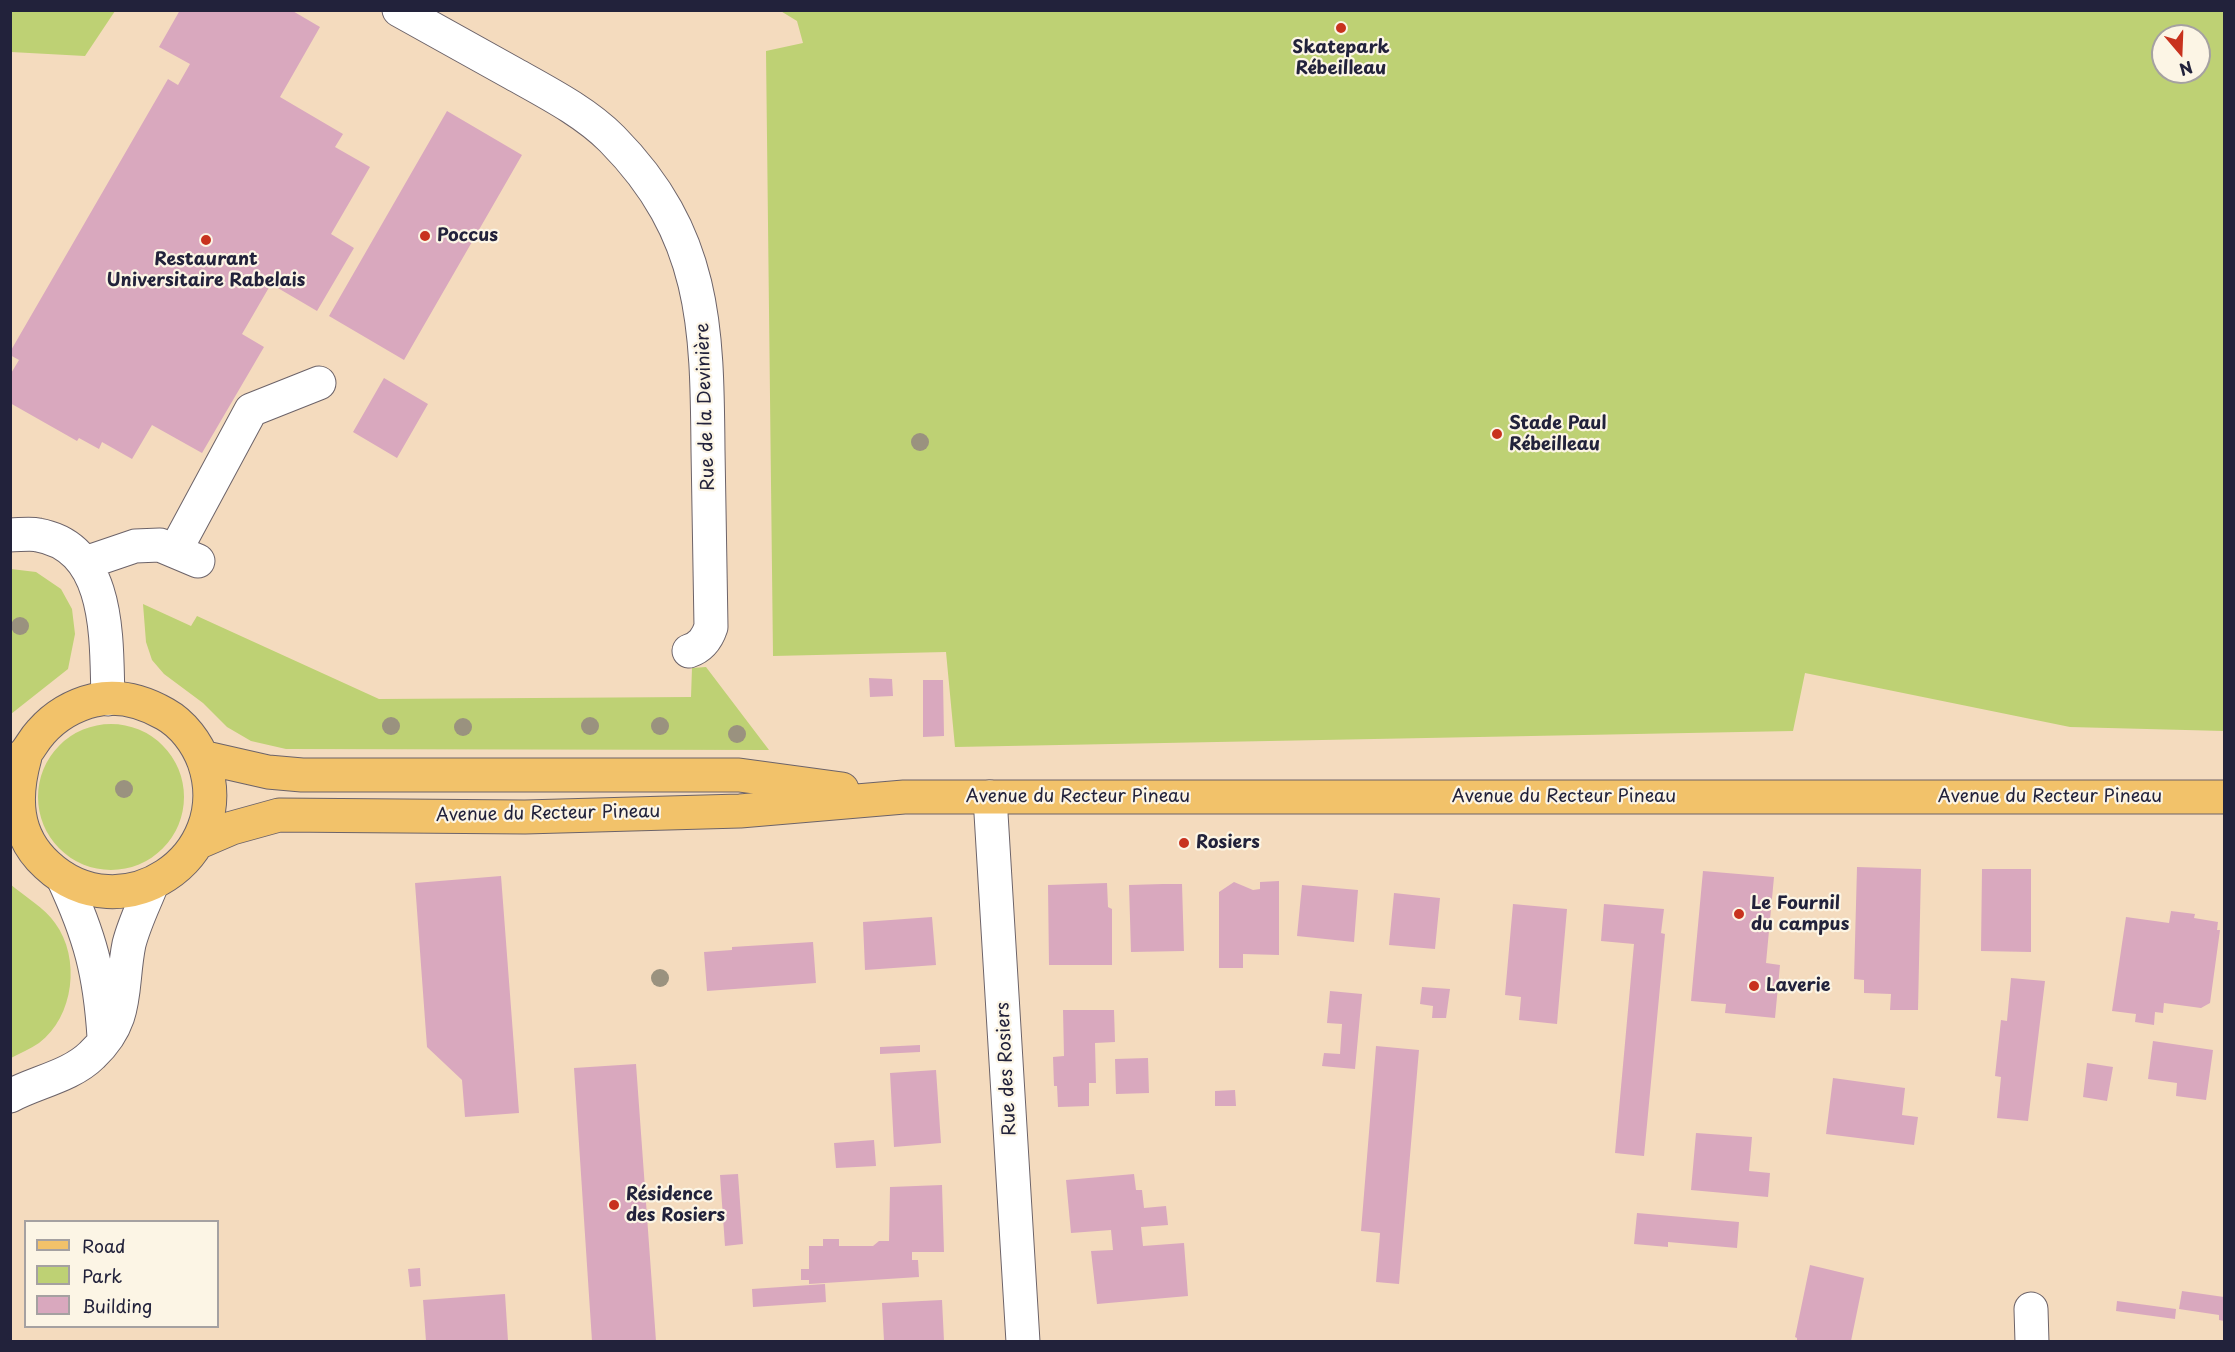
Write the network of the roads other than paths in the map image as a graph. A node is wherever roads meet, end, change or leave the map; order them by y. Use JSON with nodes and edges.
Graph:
{"nodes":[{"id":1,"x":399,"y":10,"type":"edge"},
{"id":2,"x":319,"y":383,"type":"dead end"},
{"id":3,"x":24,"y":535,"type":"edge"},
{"id":4,"x":85,"y":563,"type":"junction"},
{"id":5,"x":689,"y":651,"type":"dead end"},
{"id":6,"x":108,"y":699,"type":"junction"},
{"id":7,"x":202,"y":757,"type":"junction"},
{"id":8,"x":18,"y":760,"type":"edge"},
{"id":9,"x":904,"y":797,"type":"junction"},
{"id":10,"x":990,"y":797,"type":"junction"},
{"id":11,"x":2224,"y":797,"type":"edge"},
{"id":12,"x":21,"y":843,"type":"edge"},
{"id":13,"x":197,"y":843,"type":"junction"},
{"id":14,"x":63,"y":878,"type":"junction"},
{"id":15,"x":152,"y":884,"type":"junction"},
{"id":16,"x":104,"y":1040,"type":"junction"},
{"id":17,"x":12,"y":1095,"type":"edge"},
{"id":18,"x":2031,"y":1309,"type":"dead end"},
{"id":19,"x":1023,"y":1341,"type":"edge"},
{"id":20,"x":2032,"y":1341,"type":"edge"}],
"edges":[{"from":1,"to":5,"type":"street","name":"Rue de la Devinière"},
{"from":2,"to":4,"type":"street"},
{"from":3,"to":4,"type":"street"},
{"from":4,"to":6,"type":"street"},
{"from":6,"to":7,"type":"main road","name":"Avenue du Recteur Pineau"},
{"from":6,"to":8,"type":"main road","name":"Avenue du Recteur Pineau"},
{"from":7,"to":9,"type":"main road","name":"Avenue du Recteur Pineau"},
{"from":7,"to":13,"type":"main road","name":"Avenue du Recteur Pineau"},
{"from":8,"to":12,"type":"main road","name":"Avenue du Recteur Pineau"},
{"from":9,"to":10,"type":"main road","name":"Avenue du Recteur Pineau"},
{"from":9,"to":13,"type":"main road","name":"Avenue du Recteur Pineau"},
{"from":10,"to":11,"type":"main road","name":"Avenue du Recteur Pineau"},
{"from":10,"to":19,"type":"street","name":"Rue des Rosiers"},
{"from":12,"to":14,"type":"main road","name":"Avenue du Recteur Pineau"},
{"from":13,"to":15,"type":"main road","name":"Avenue du Recteur Pineau"},
{"from":14,"to":15,"type":"main road","name":"Avenue du Recteur Pineau"},
{"from":14,"to":16,"type":"street"},
{"from":15,"to":16,"type":"street"},
{"from":16,"to":17,"type":"street"},
{"from":18,"to":20,"type":"street"}]}
